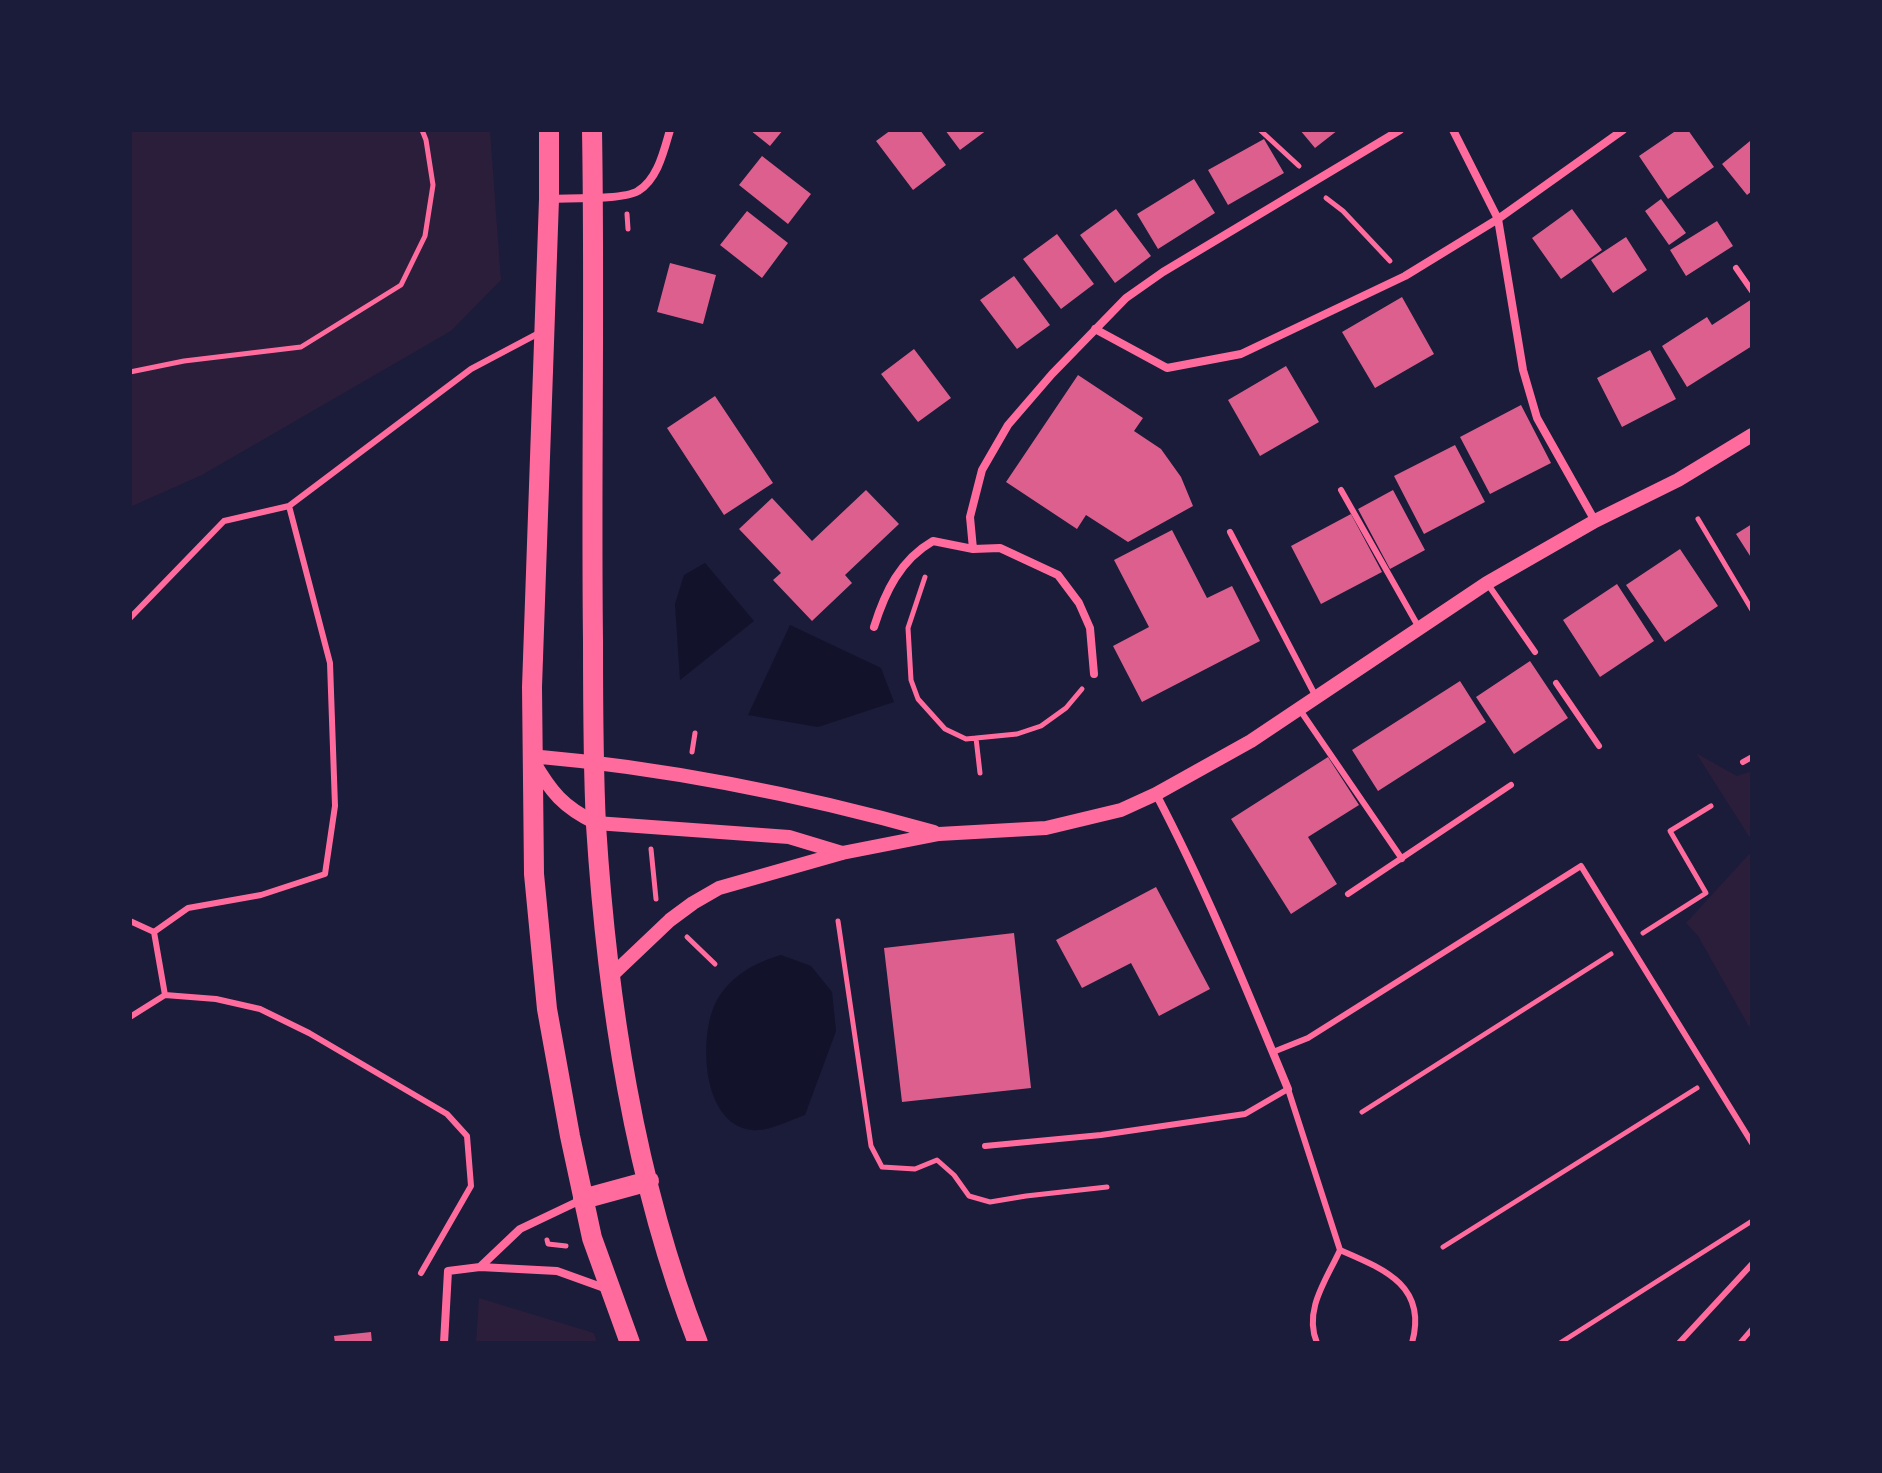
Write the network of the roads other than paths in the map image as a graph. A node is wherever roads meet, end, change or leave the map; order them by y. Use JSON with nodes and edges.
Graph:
{"nodes":[{"id":1,"x":549,"y":130,"type":"edge"},
{"id":2,"x":592,"y":130,"type":"edge"},
{"id":3,"x":670,"y":130,"type":"edge"},
{"id":4,"x":1400,"y":130,"type":"edge"},
{"id":5,"x":1453,"y":130,"type":"edge"},
{"id":6,"x":1623,"y":130,"type":"edge"},
{"id":7,"x":594,"y":198,"type":"junction"},
{"id":8,"x":549,"y":199,"type":"junction"},
{"id":9,"x":1498,"y":219,"type":"junction"},
{"id":10,"x":1736,"y":268,"type":"dead end"},
{"id":11,"x":1752,"y":291,"type":"edge"},
{"id":12,"x":545,"y":329,"type":"junction"},
{"id":13,"x":1095,"y":329,"type":"junction"},
{"id":14,"x":1752,"y":435,"type":"edge"},
{"id":15,"x":1341,"y":490,"type":"dead end"},
{"id":16,"x":289,"y":506,"type":"junction"},
{"id":17,"x":1595,"y":521,"type":"junction"},
{"id":18,"x":1230,"y":532,"type":"dead end"},
{"id":19,"x":973,"y":549,"type":"junction"},
{"id":20,"x":1487,"y":583,"type":"junction"},
{"id":21,"x":130,"y":618,"type":"edge"},
{"id":22,"x":874,"y":627,"type":"dead end"},
{"id":23,"x":1420,"y":629,"type":"junction"},
{"id":24,"x":1535,"y":652,"type":"dead end"},
{"id":25,"x":1094,"y":674,"type":"road end"},
{"id":26,"x":1556,"y":683,"type":"dead end"},
{"id":27,"x":1317,"y":698,"type":"junction"},
{"id":28,"x":1300,"y":709,"type":"junction"},
{"id":29,"x":1599,"y":746,"type":"dead end"},
{"id":30,"x":531,"y":756,"type":"junction"},
{"id":31,"x":1752,"y":757,"type":"edge"},
{"id":32,"x":594,"y":761,"type":"junction"},
{"id":33,"x":1743,"y":762,"type":"dead end"},
{"id":34,"x":1511,"y":785,"type":"dead end"},
{"id":35,"x":1156,"y":794,"type":"junction"},
{"id":36,"x":596,"y":823,"type":"junction"},
{"id":37,"x":939,"y":834,"type":"junction"},
{"id":38,"x":842,"y":853,"type":"junction"},
{"id":39,"x":1402,"y":859,"type":"junction"},
{"id":40,"x":1348,"y":894,"type":"dead end"},
{"id":41,"x":130,"y":921,"type":"edge"},
{"id":42,"x":154,"y":932,"type":"junction"},
{"id":43,"x":610,"y":977,"type":"junction"},
{"id":44,"x":165,"y":995,"type":"junction"},
{"id":45,"x":130,"y":1017,"type":"edge"},
{"id":46,"x":1273,"y":1052,"type":"junction"},
{"id":47,"x":1288,"y":1089,"type":"junction"},
{"id":48,"x":1752,"y":1143,"type":"edge"},
{"id":49,"x":985,"y":1146,"type":"dead end"},
{"id":50,"x":649,"y":1181,"type":"junction"},
{"id":51,"x":583,"y":1199,"type":"junction"},
{"id":52,"x":1340,"y":1250,"type":"junction"},
{"id":53,"x":1752,"y":1264,"type":"edge"},
{"id":54,"x":480,"y":1267,"type":"junction"},
{"id":55,"x":421,"y":1273,"type":"dead end"},
{"id":56,"x":609,"y":1289,"type":"junction"},
{"id":57,"x":444,"y":1343,"type":"edge"},
{"id":58,"x":630,"y":1343,"type":"edge"},
{"id":59,"x":698,"y":1343,"type":"edge"},
{"id":60,"x":1317,"y":1343,"type":"edge"},
{"id":61,"x":1412,"y":1343,"type":"edge"},
{"id":62,"x":1679,"y":1343,"type":"edge"}],
"edges":[{"from":1,"to":8,"type":"main road"},
{"from":2,"to":7,"type":"main road"},
{"from":3,"to":7,"type":"street"},
{"from":4,"to":13,"type":"street"},
{"from":5,"to":9,"type":"street"},
{"from":6,"to":9,"type":"street"},
{"from":7,"to":8,"type":"street"},
{"from":7,"to":32,"type":"main road"},
{"from":8,"to":12,"type":"main road"},
{"from":9,"to":13,"type":"street"},
{"from":9,"to":17,"type":"street"},
{"from":10,"to":11,"type":"lane"},
{"from":12,"to":16,"type":"lane"},
{"from":12,"to":30,"type":"main road"},
{"from":13,"to":19,"type":"street"},
{"from":14,"to":17,"type":"street"},
{"from":15,"to":23,"type":"lane"},
{"from":16,"to":21,"type":"lane"},
{"from":16,"to":42,"type":"lane"},
{"from":17,"to":20,"type":"street"},
{"from":18,"to":27,"type":"lane"},
{"from":19,"to":22,"type":"street"},
{"from":19,"to":25,"type":"street"},
{"from":20,"to":23,"type":"street"},
{"from":20,"to":24,"type":"lane"},
{"from":23,"to":27,"type":"street"},
{"from":26,"to":29,"type":"lane"},
{"from":27,"to":28,"type":"street"},
{"from":28,"to":35,"type":"street"},
{"from":28,"to":39,"type":"lane"},
{"from":30,"to":32,"type":"street"},
{"from":30,"to":36,"type":"street"},
{"from":30,"to":51,"type":"main road"},
{"from":31,"to":33,"type":"lane"},
{"from":32,"to":36,"type":"main road"},
{"from":32,"to":37,"type":"street"},
{"from":34,"to":39,"type":"lane"},
{"from":35,"to":37,"type":"street"},
{"from":35,"to":46,"type":"street"},
{"from":36,"to":38,"type":"street"},
{"from":36,"to":43,"type":"main road"},
{"from":37,"to":38,"type":"street"},
{"from":38,"to":43,"type":"street"},
{"from":39,"to":40,"type":"lane"},
{"from":41,"to":42,"type":"lane"},
{"from":42,"to":44,"type":"lane"},
{"from":43,"to":50,"type":"main road"},
{"from":44,"to":45,"type":"lane"},
{"from":44,"to":55,"type":"lane"},
{"from":46,"to":47,"type":"street"},
{"from":46,"to":48,"type":"lane"},
{"from":47,"to":49,"type":"lane"},
{"from":47,"to":52,"type":"lane"},
{"from":50,"to":51,"type":"main road"},
{"from":50,"to":59,"type":"main road"},
{"from":51,"to":54,"type":"street"},
{"from":51,"to":56,"type":"main road"},
{"from":52,"to":60,"type":"lane"},
{"from":52,"to":61,"type":"lane"},
{"from":53,"to":62,"type":"lane"},
{"from":54,"to":56,"type":"street"},
{"from":54,"to":57,"type":"street"},
{"from":56,"to":58,"type":"main road"}]}
